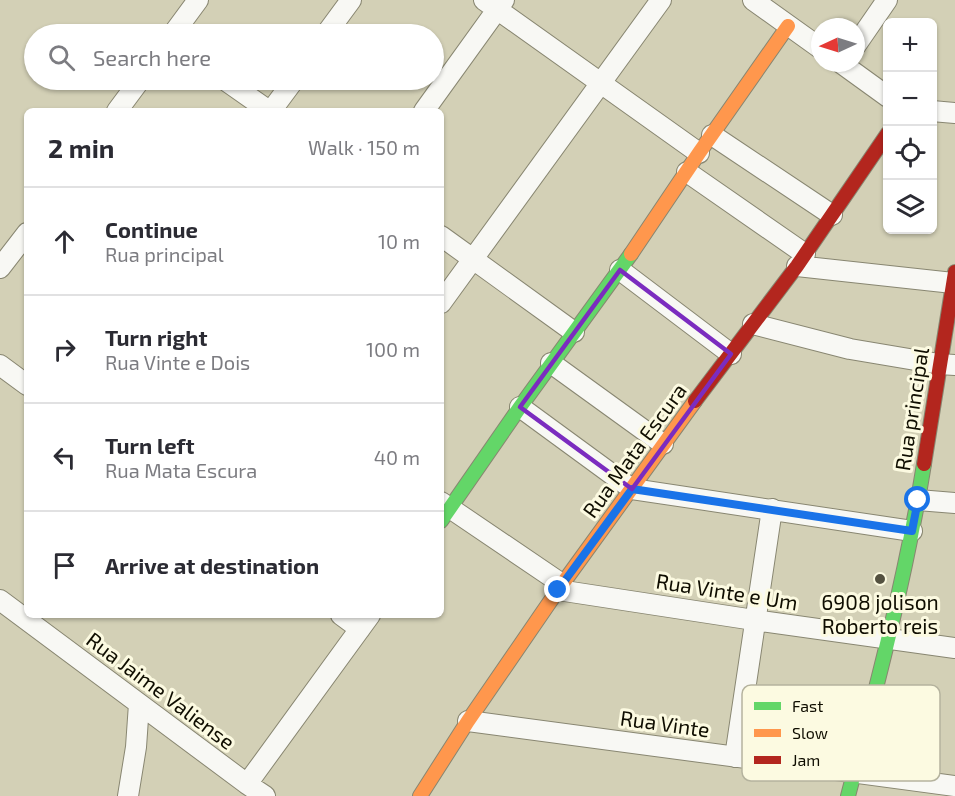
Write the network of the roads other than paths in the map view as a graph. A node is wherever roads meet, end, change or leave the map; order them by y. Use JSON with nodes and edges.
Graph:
{"nodes":[{"id":1,"x":198,"y":0,"type":"edge"},
{"id":2,"x":351,"y":0,"type":"edge"},
{"id":3,"x":661,"y":0,"type":"edge"},
{"id":4,"x":753,"y":0,"type":"edge"},
{"id":5,"x":886,"y":0,"type":"edge"},
{"id":6,"x":495,"y":3,"type":"edge"},
{"id":7,"x":180,"y":24,"type":"edge"},
{"id":8,"x":333,"y":24,"type":"edge"},
{"id":9,"x":789,"y":26,"type":"junction"},
{"id":10,"x":865,"y":32,"type":"edge"},
{"id":11,"x":811,"y":42,"type":"edge"},
{"id":12,"x":855,"y":72,"type":"edge"},
{"id":13,"x":444,"y":81,"type":"edge"},
{"id":14,"x":601,"y":83,"type":"junction"},
{"id":15,"x":133,"y":90,"type":"edge"},
{"id":16,"x":240,"y":90,"type":"edge"},
{"id":17,"x":286,"y":90,"type":"edge"},
{"id":18,"x":438,"y":90,"type":"edge"},
{"id":19,"x":883,"y":92,"type":"edge"},
{"id":20,"x":119,"y":108,"type":"edge"},
{"id":21,"x":266,"y":108,"type":"edge"},
{"id":22,"x":272,"y":108,"type":"edge"},
{"id":23,"x":426,"y":108,"type":"edge"},
{"id":24,"x":937,"y":111,"type":"edge"},
{"id":25,"x":955,"y":113,"type":"edge"},
{"id":26,"x":712,"y":135,"type":"junction"},
{"id":27,"x":883,"y":140,"type":"edge"},
{"id":28,"x":699,"y":153,"type":"junction"},
{"id":29,"x":687,"y":172,"type":"junction"},
{"id":30,"x":832,"y":215,"type":"junction"},
{"id":31,"x":24,"y":237,"type":"edge"},
{"id":32,"x":444,"y":238,"type":"edge"},
{"id":33,"x":473,"y":259,"type":"junction"},
{"id":34,"x":801,"y":260,"type":"junction"},
{"id":35,"x":0,"y":268,"type":"edge"},
{"id":36,"x":620,"y":270,"type":"junction"},
{"id":37,"x":954,"y":278,"type":"edge"},
{"id":38,"x":444,"y":299,"type":"edge"},
{"id":39,"x":753,"y":324,"type":"junction"},
{"id":40,"x":574,"y":332,"type":"junction"},
{"id":41,"x":731,"y":354,"type":"junction"},
{"id":42,"x":551,"y":363,"type":"junction"},
{"id":43,"x":947,"y":364,"type":"edge"},
{"id":44,"x":0,"y":365,"type":"edge"},
{"id":45,"x":24,"y":383,"type":"edge"},
{"id":46,"x":520,"y":407,"type":"junction"},
{"id":47,"x":663,"y":444,"type":"junction"},
{"id":48,"x":632,"y":489,"type":"junction"},
{"id":49,"x":918,"y":500,"type":"junction"},
{"id":50,"x":955,"y":503,"type":"edge"},
{"id":51,"x":772,"y":509,"type":"junction"},
{"id":52,"x":444,"y":511,"type":"edge"},
{"id":53,"x":912,"y":531,"type":"junction"},
{"id":54,"x":560,"y":587,"type":"junction"},
{"id":55,"x":0,"y":600,"type":"edge"},
{"id":56,"x":24,"y":618,"type":"edge"},
{"id":57,"x":24,"y":618,"type":"edge"},
{"id":58,"x":754,"y":620,"type":"junction"},
{"id":59,"x":365,"y":622,"type":"edge"},
{"id":60,"x":890,"y":640,"type":"junction"},
{"id":61,"x":955,"y":648,"type":"edge"},
{"id":62,"x":745,"y":685,"type":"edge"},
{"id":63,"x":878,"y":685,"type":"edge"},
{"id":64,"x":139,"y":704,"type":"junction"},
{"id":65,"x":742,"y":707,"type":"edge"},
{"id":66,"x":468,"y":721,"type":"junction"},
{"id":67,"x":735,"y":757,"type":"junction"},
{"id":68,"x":742,"y":758,"type":"edge"},
{"id":69,"x":852,"y":781,"type":"edge"},
{"id":70,"x":919,"y":781,"type":"edge"},
{"id":71,"x":247,"y":784,"type":"junction"},
{"id":72,"x":955,"y":786,"type":"edge"},
{"id":73,"x":128,"y":796,"type":"edge"},
{"id":74,"x":265,"y":796,"type":"edge"},
{"id":75,"x":420,"y":796,"type":"edge"},
{"id":76,"x":848,"y":796,"type":"edge"}],
"edges":[{"from":1,"to":7,"type":"street"},
{"from":2,"to":8,"type":"street"},
{"from":3,"to":14,"type":"street"},
{"from":4,"to":9,"type":"street"},
{"from":5,"to":10,"type":"street"},
{"from":6,"to":13,"type":"street"},
{"from":6,"to":14,"type":"street"},
{"from":9,"to":11,"type":"street"},
{"from":9,"to":26,"type":"street"},
{"from":12,"to":19,"type":"street"},
{"from":14,"to":28,"type":"street"},
{"from":14,"to":33,"type":"street"},
{"from":15,"to":20,"type":"street"},
{"from":16,"to":21,"type":"street"},
{"from":17,"to":22,"type":"street"},
{"from":18,"to":23,"type":"street"},
{"from":24,"to":25,"type":"street"},
{"from":26,"to":28,"type":"street"},
{"from":26,"to":30,"type":"street"},
{"from":27,"to":30,"type":"street","name":"Rua Mata Escura"},
{"from":28,"to":29,"type":"street"},
{"from":29,"to":34,"type":"street"},
{"from":29,"to":36,"type":"street"},
{"from":30,"to":34,"type":"street","name":"Rua Mata Escura"},
{"from":31,"to":35,"type":"street"},
{"from":32,"to":33,"type":"street"},
{"from":33,"to":38,"type":"street"},
{"from":33,"to":40,"type":"street"},
{"from":34,"to":37,"type":"street"},
{"from":34,"to":39,"type":"street","name":"Rua Mata Escura"},
{"from":36,"to":40,"type":"street"},
{"from":36,"to":41,"type":"street"},
{"from":37,"to":43,"type":"street","name":"Rua principal"},
{"from":39,"to":41,"type":"street","name":"Rua Mata Escura"},
{"from":39,"to":43,"type":"street"},
{"from":40,"to":42,"type":"street"},
{"from":41,"to":47,"type":"street","name":"Rua Mata Escura"},
{"from":42,"to":46,"type":"street"},
{"from":42,"to":47,"type":"street"},
{"from":43,"to":49,"type":"street","name":"Rua principal"},
{"from":44,"to":45,"type":"street"},
{"from":46,"to":48,"type":"street"},
{"from":46,"to":52,"type":"street"},
{"from":47,"to":48,"type":"street","name":"Rua Mata Escura"},
{"from":48,"to":51,"type":"street"},
{"from":48,"to":54,"type":"street","name":"Rua Mata Escura"},
{"from":49,"to":50,"type":"street"},
{"from":49,"to":53,"type":"street","name":"Rua principal"},
{"from":51,"to":53,"type":"street"},
{"from":51,"to":58,"type":"street"},
{"from":52,"to":54,"type":"street"},
{"from":53,"to":60,"type":"street","name":"Rua principal"},
{"from":54,"to":58,"type":"street","name":"Rua Vinte e Um"},
{"from":54,"to":66,"type":"street","name":"Rua Mata Escura"},
{"from":55,"to":56,"type":"street","name":"Rua Jaime Valiense"},
{"from":57,"to":64,"type":"street","name":"Rua Jaime Valiense"},
{"from":58,"to":60,"type":"street","name":"Rua Vinte e Um"},
{"from":58,"to":62,"type":"street"},
{"from":59,"to":71,"type":"street"},
{"from":60,"to":61,"type":"street","name":"Rua Vinte e Um"},
{"from":60,"to":63,"type":"street","name":"Rua principal"},
{"from":64,"to":71,"type":"street","name":"Rua Jaime Valiense"},
{"from":64,"to":73,"type":"street"},
{"from":65,"to":67,"type":"street"},
{"from":66,"to":67,"type":"street","name":"Rua Vinte"},
{"from":66,"to":75,"type":"street","name":"Rua Mata Escura"},
{"from":67,"to":68,"type":"street","name":"Rua Vinte"},
{"from":69,"to":76,"type":"street","name":"Rua principal"},
{"from":70,"to":72,"type":"street","name":"Rua Vinte"},
{"from":71,"to":74,"type":"street","name":"Rua Jaime Valiense"}]}
